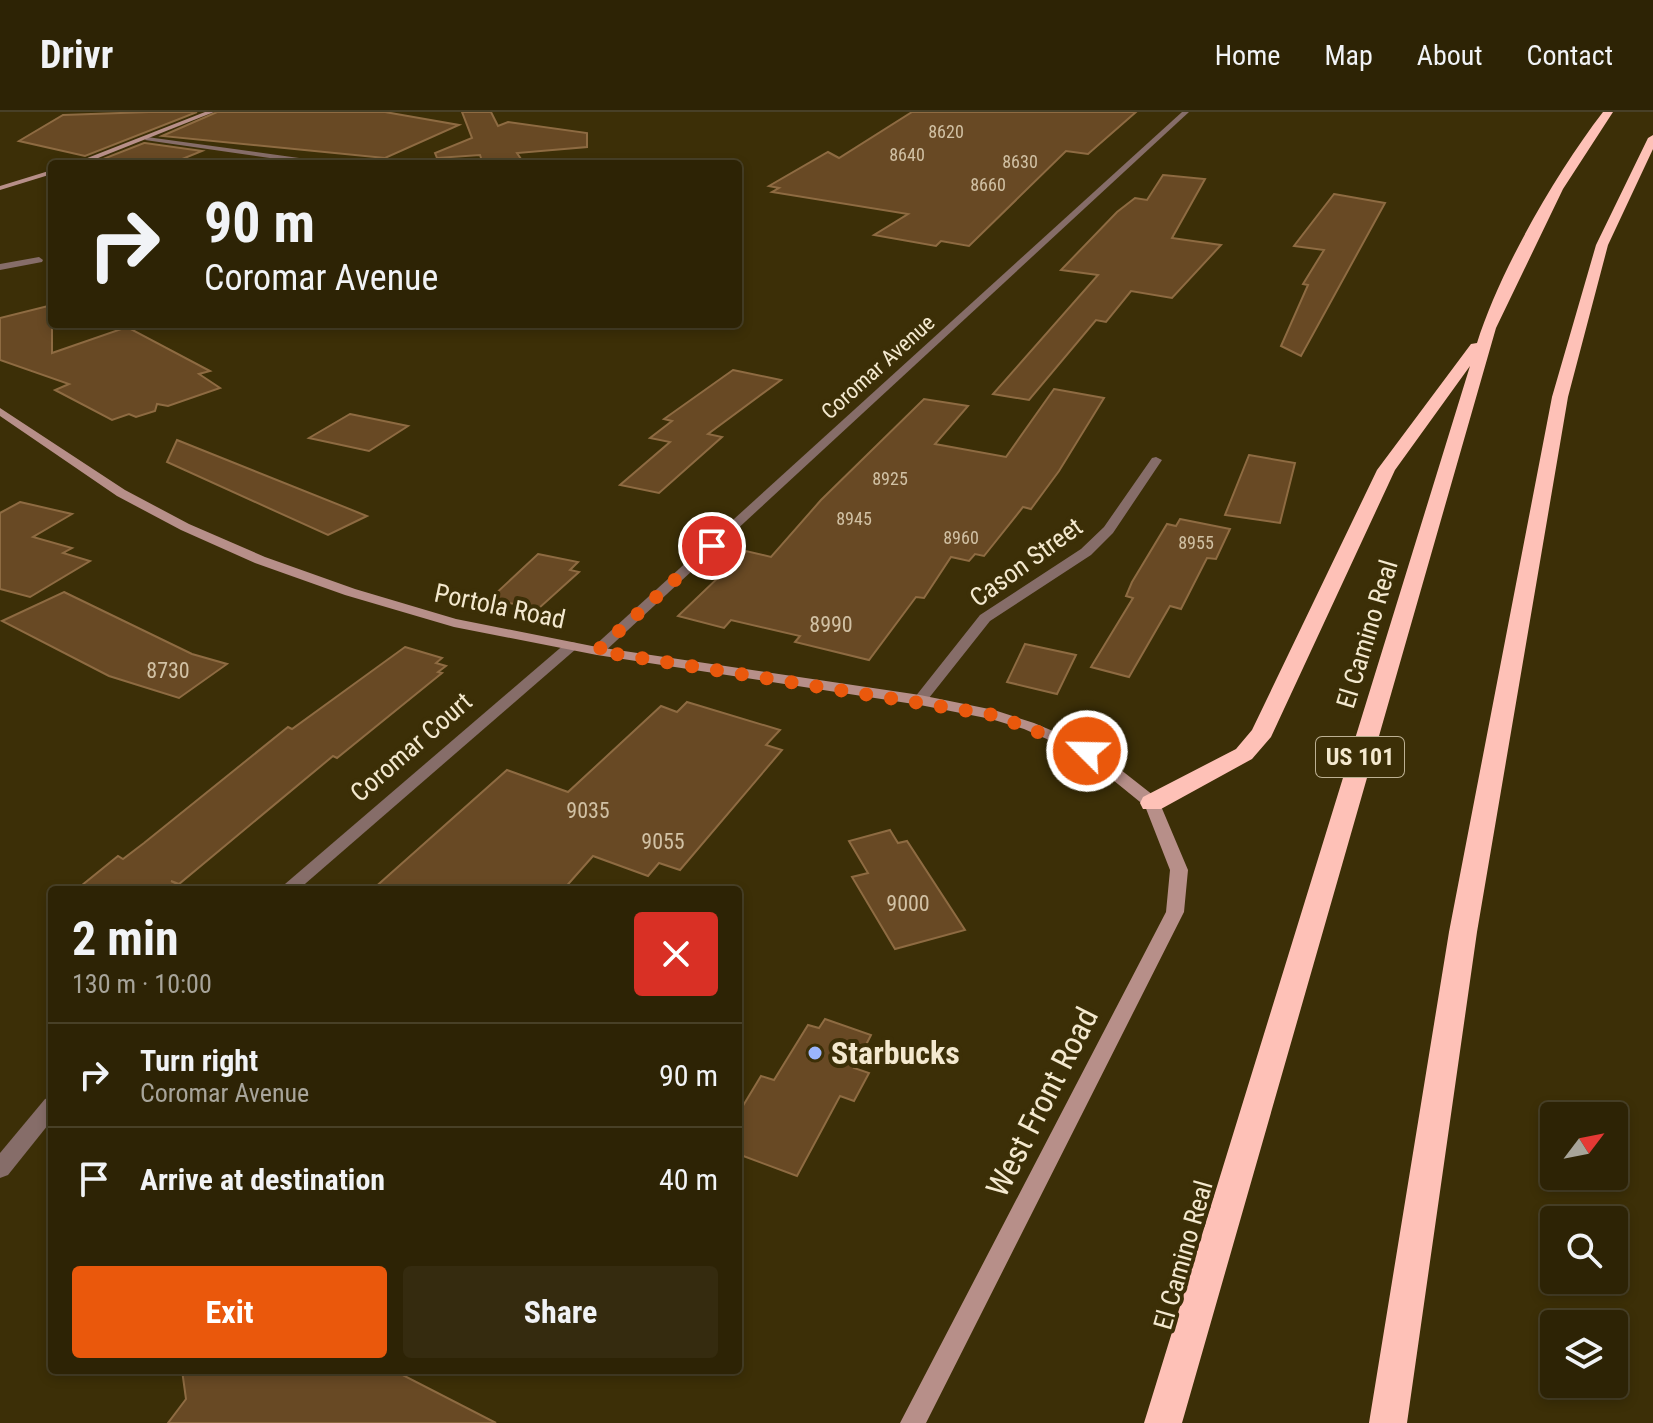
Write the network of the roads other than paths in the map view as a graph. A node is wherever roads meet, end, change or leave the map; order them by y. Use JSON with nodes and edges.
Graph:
{"nodes":[{"id":1,"x":211,"y":112,"type":"edge"},
{"id":2,"x":1186,"y":112,"type":"edge"},
{"id":3,"x":1608,"y":112,"type":"edge"},
{"id":4,"x":1653,"y":138,"type":"edge"},
{"id":5,"x":147,"y":139,"type":"junction"},
{"id":6,"x":87,"y":160,"type":"edge"},
{"id":7,"x":299,"y":160,"type":"edge"},
{"id":8,"x":48,"y":173,"type":"edge"},
{"id":9,"x":0,"y":188,"type":"edge"},
{"id":10,"x":39,"y":260,"type":"dead end"},
{"id":11,"x":0,"y":267,"type":"edge"},
{"id":12,"x":1489,"y":328,"type":"junction"},
{"id":13,"x":0,"y":411,"type":"edge"},
{"id":14,"x":1156,"y":460,"type":"dead end"},
{"id":15,"x":571,"y":646,"type":"junction"},
{"id":16,"x":597,"y":651,"type":"junction"},
{"id":17,"x":920,"y":700,"type":"junction"},
{"id":18,"x":1152,"y":803,"type":"junction"},
{"id":19,"x":292,"y":886,"type":"edge"},
{"id":20,"x":48,"y":1110,"type":"edge"},
{"id":21,"x":0,"y":1169,"type":"edge"},
{"id":22,"x":1411,"y":1292,"type":"junction"},
{"id":23,"x":913,"y":1423,"type":"edge"},
{"id":24,"x":1163,"y":1423,"type":"edge"},
{"id":25,"x":1388,"y":1423,"type":"edge"},
{"id":26,"x":1404,"y":1423,"type":"edge"}],
"edges":[{"from":1,"to":5,"type":"street"},
{"from":2,"to":16,"type":"street","name":"Coromar Avenue"},
{"from":3,"to":12,"type":"highway","name":"El Camino Real","number":"US 101"},
{"from":4,"to":22,"type":"highway"},
{"from":5,"to":6,"type":"street"},
{"from":5,"to":7,"type":"street"},
{"from":8,"to":9,"type":"street"},
{"from":10,"to":11,"type":"street"},
{"from":12,"to":18,"type":"highway"},
{"from":12,"to":24,"type":"highway","name":"El Camino Real","number":"US 101"},
{"from":13,"to":15,"type":"street","name":"Portola Road"},
{"from":14,"to":17,"type":"street","name":"Cason Street"},
{"from":15,"to":16,"type":"street","name":"Portola Road"},
{"from":15,"to":19,"type":"street","name":"Coromar Court"},
{"from":16,"to":17,"type":"street","name":"Portola Road"},
{"from":17,"to":18,"type":"street","name":"Portola Road"},
{"from":18,"to":23,"type":"street","name":"West Front Road"},
{"from":20,"to":21,"type":"street"},
{"from":22,"to":25,"type":"highway"},
{"from":22,"to":26,"type":"highway"}]}
